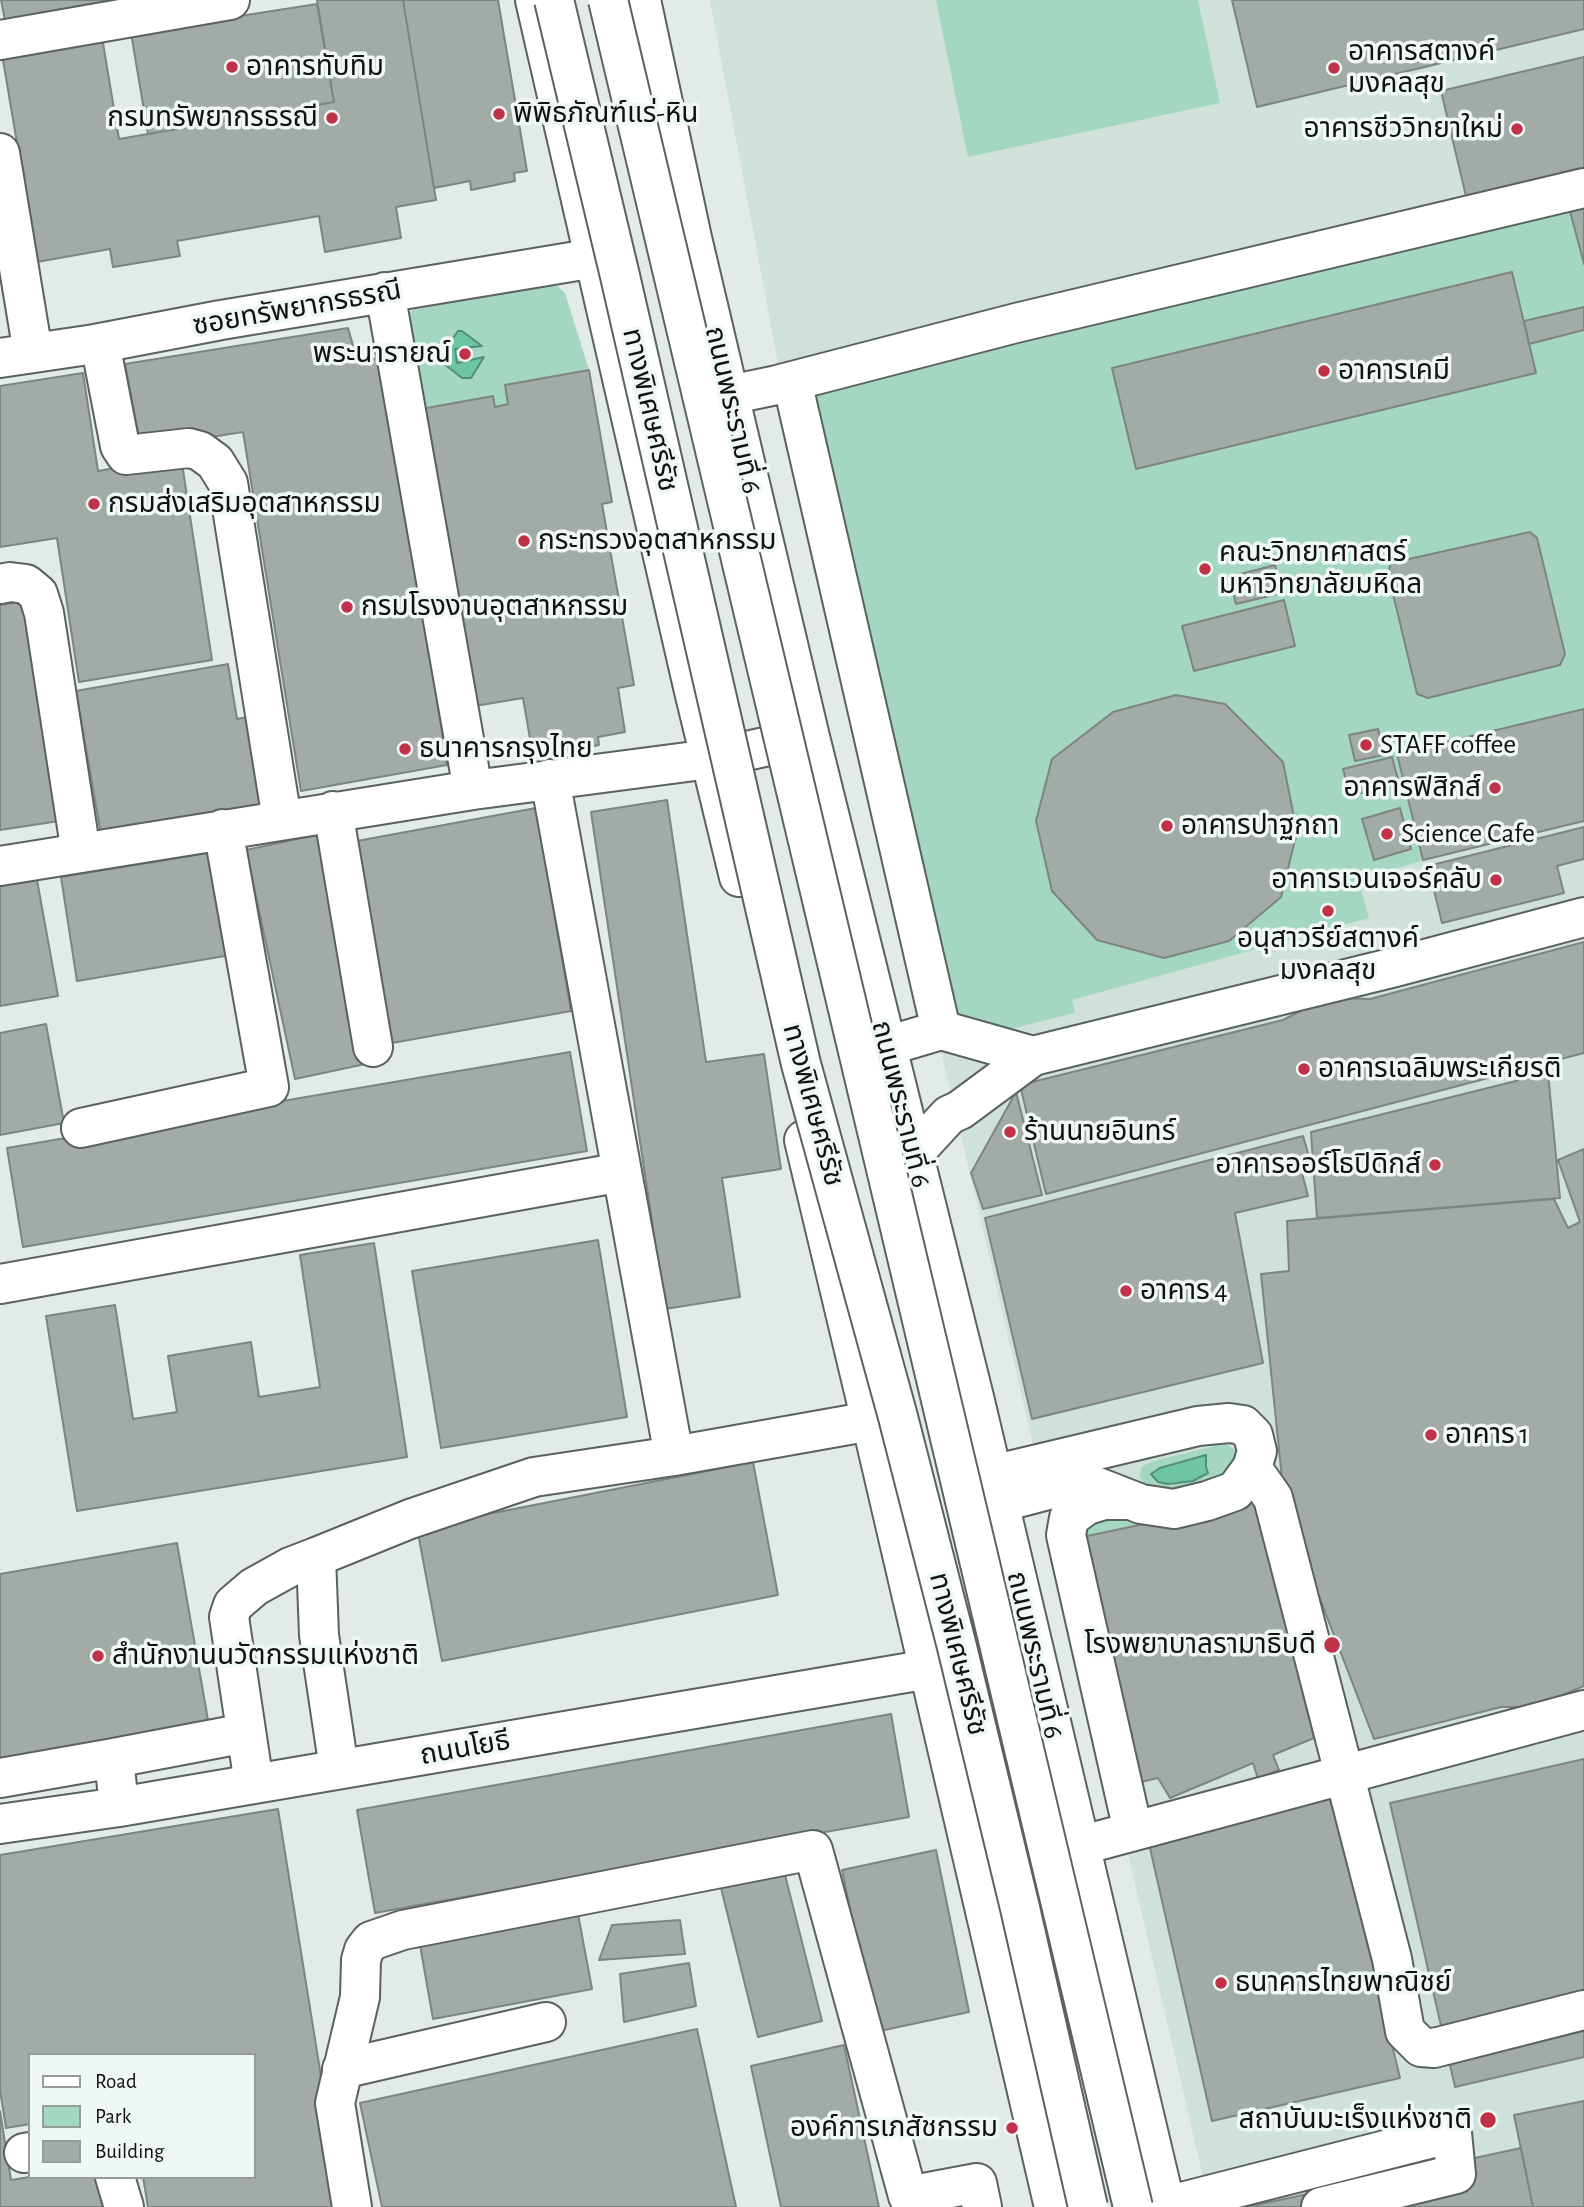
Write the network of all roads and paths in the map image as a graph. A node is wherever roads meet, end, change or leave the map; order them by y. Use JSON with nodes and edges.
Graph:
{"nodes":[{"id":1,"x":230,"y":0,"type":"edge"},
{"id":2,"x":535,"y":0,"type":"edge"},
{"id":3,"x":554,"y":0,"type":"edge"},
{"id":4,"x":608,"y":0,"type":"edge"},
{"id":5,"x":641,"y":0,"type":"edge"},
{"id":6,"x":0,"y":40,"type":"edge"},
{"id":7,"x":0,"y":153,"type":"edge"},
{"id":8,"x":1584,"y":188,"type":"edge"},
{"id":9,"x":595,"y":258,"type":"junction"},
{"id":10,"x":386,"y":292,"type":"junction"},
{"id":11,"x":100,"y":343,"type":"junction"},
{"id":12,"x":16,"y":356,"type":"edge"},
{"id":13,"x":792,"y":381,"type":"junction"},
{"id":14,"x":729,"y":395,"type":"junction"},
{"id":15,"x":0,"y":584,"type":"edge"},
{"id":16,"x":810,"y":737,"type":"junction"},
{"id":17,"x":710,"y":759,"type":"junction"},
{"id":18,"x":550,"y":779,"type":"junction"},
{"id":19,"x":473,"y":790,"type":"junction"},
{"id":20,"x":333,"y":811,"type":"junction"},
{"id":21,"x":282,"y":820,"type":"junction"},
{"id":22,"x":223,"y":829,"type":"junction"},
{"id":23,"x":81,"y":853,"type":"junction"},
{"id":24,"x":0,"y":866,"type":"edge"},
{"id":25,"x":1584,"y":917,"type":"edge"},
{"id":26,"x":941,"y":1030,"type":"junction"},
{"id":27,"x":887,"y":1046,"type":"junction"},
{"id":28,"x":373,"y":1047,"type":"dead end"},
{"id":29,"x":1032,"y":1056,"type":"junction"},
{"id":30,"x":82,"y":1128,"type":"dead end"},
{"id":31,"x":914,"y":1154,"type":"junction"},
{"id":32,"x":622,"y":1172,"type":"junction"},
{"id":33,"x":0,"y":1284,"type":"edge"},
{"id":34,"x":872,"y":1421,"type":"junction"},
{"id":35,"x":1115,"y":1446,"type":"junction"},
{"id":36,"x":674,"y":1456,"type":"junction"},
{"id":37,"x":1252,"y":1468,"type":"junction"},
{"id":38,"x":995,"y":1489,"type":"junction"},
{"id":39,"x":1126,"y":1498,"type":"junction"},
{"id":40,"x":316,"y":1557,"type":"junction"},
{"id":41,"x":929,"y":1669,"type":"junction"},
{"id":42,"x":1584,"y":1710,"type":"edge"},
{"id":43,"x":246,"y":1732,"type":"junction"},
{"id":44,"x":114,"y":1758,"type":"junction"},
{"id":45,"x":339,"y":1769,"type":"junction"},
{"id":46,"x":1345,"y":1774,"type":"junction"},
{"id":47,"x":0,"y":1778,"type":"edge"},
{"id":48,"x":254,"y":1784,"type":"junction"},
{"id":49,"x":119,"y":1807,"type":"junction"},
{"id":50,"x":0,"y":1824,"type":"edge"},
{"id":51,"x":1133,"y":1831,"type":"junction"},
{"id":52,"x":1079,"y":1846,"type":"junction"},
{"id":53,"x":1584,"y":2010,"type":"edge"},
{"id":54,"x":546,"y":2022,"type":"dead end"},
{"id":55,"x":342,"y":2069,"type":"junction"},
{"id":56,"x":116,"y":2179,"type":"edge"},
{"id":57,"x":910,"y":2201,"type":"edge"},
{"id":58,"x":124,"y":2207,"type":"edge"},
{"id":59,"x":352,"y":2207,"type":"edge"},
{"id":60,"x":982,"y":2207,"type":"edge"},
{"id":61,"x":1054,"y":2207,"type":"edge"},
{"id":62,"x":1088,"y":2207,"type":"edge"},
{"id":63,"x":1133,"y":2207,"type":"edge"},
{"id":64,"x":1166,"y":2207,"type":"edge"},
{"id":65,"x":1321,"y":2207,"type":"edge"}],
"edges":[{"from":1,"to":6,"type":"main road"},
{"from":2,"to":9,"type":"main road"},
{"from":3,"to":62,"type":"main road","name":"ทางพิเศษศรีรัช","bridge":true},
{"from":4,"to":63,"type":"main road","name":"ทางพิเศษศรีรัช","bridge":true},
{"from":5,"to":14,"type":"main road","name":"ถนนพระรามที่ 6"},
{"from":7,"to":12,"type":"main road"},
{"from":8,"to":13,"type":"main road"},
{"from":9,"to":10,"type":"main road","name":"ซอยทรัพยากรธรณี"},
{"from":9,"to":17,"type":"main road"},
{"from":10,"to":11,"type":"main road","name":"ซอยทรัพยากรธรณี"},
{"from":10,"to":19,"type":"main road"},
{"from":11,"to":12,"type":"main road","name":"ซอยทรัพยากรธรณี"},
{"from":11,"to":21,"type":"main road"},
{"from":13,"to":14,"type":"main road"},
{"from":13,"to":26,"type":"main road"},
{"from":14,"to":16,"type":"main road","name":"ถนนพระรามที่ 6"},
{"from":15,"to":23,"type":"main road"},
{"from":16,"to":17,"type":"main road"},
{"from":16,"to":27,"type":"main road","name":"ถนนพระรามที่ 6"},
{"from":17,"to":18,"type":"main road"},
{"from":17,"to":34,"type":"main road"},
{"from":18,"to":19,"type":"main road"},
{"from":18,"to":32,"type":"main road"},
{"from":19,"to":20,"type":"main road"},
{"from":20,"to":21,"type":"main road"},
{"from":20,"to":28,"type":"main road"},
{"from":21,"to":22,"type":"main road"},
{"from":22,"to":23,"type":"main road"},
{"from":22,"to":30,"type":"main road"},
{"from":23,"to":24,"type":"main road"},
{"from":25,"to":29,"type":"main road"},
{"from":26,"to":27,"type":"main road"},
{"from":26,"to":29,"type":"main road"},
{"from":27,"to":31,"type":"main road","name":"ถนนพระรามที่ 6"},
{"from":29,"to":31,"type":"main road"},
{"from":31,"to":38,"type":"main road","name":"ถนนพระรามที่ 6"},
{"from":32,"to":33,"type":"main road"},
{"from":32,"to":36,"type":"main road"},
{"from":34,"to":36,"type":"main road"},
{"from":34,"to":41,"type":"main road"},
{"from":35,"to":37,"type":"main road"},
{"from":35,"to":38,"type":"main road"},
{"from":35,"to":39,"type":"main road"},
{"from":36,"to":40,"type":"main road"},
{"from":37,"to":39,"type":"main road"},
{"from":37,"to":46,"type":"main road"},
{"from":38,"to":39,"type":"main road"},
{"from":38,"to":52,"type":"main road","name":"ถนนพระรามที่ 6"},
{"from":39,"to":51,"type":"main road"},
{"from":40,"to":43,"type":"main road"},
{"from":40,"to":45,"type":"main road"},
{"from":41,"to":45,"type":"main road","name":"ถนนโยธี"},
{"from":41,"to":61,"type":"main road"},
{"from":42,"to":46,"type":"main road"},
{"from":43,"to":44,"type":"main road"},
{"from":43,"to":48,"type":"main road"},
{"from":44,"to":47,"type":"main road"},
{"from":44,"to":49,"type":"main road"},
{"from":45,"to":48,"type":"main road","name":"ถนนโยธี"},
{"from":46,"to":51,"type":"main road"},
{"from":46,"to":53,"type":"main road"},
{"from":48,"to":49,"type":"main road","name":"ถนนโยธี"},
{"from":49,"to":50,"type":"main road","name":"ถนนโยธี"},
{"from":51,"to":52,"type":"main road"},
{"from":52,"to":64,"type":"main road","name":"ถนนพระรามที่ 6"},
{"from":54,"to":55,"type":"main road"},
{"from":55,"to":57,"type":"main road"},
{"from":55,"to":59,"type":"main road"},
{"from":56,"to":58,"type":"main road"},
{"from":57,"to":60,"type":"main road"},
{"from":64,"to":65,"type":"main road"}]}
